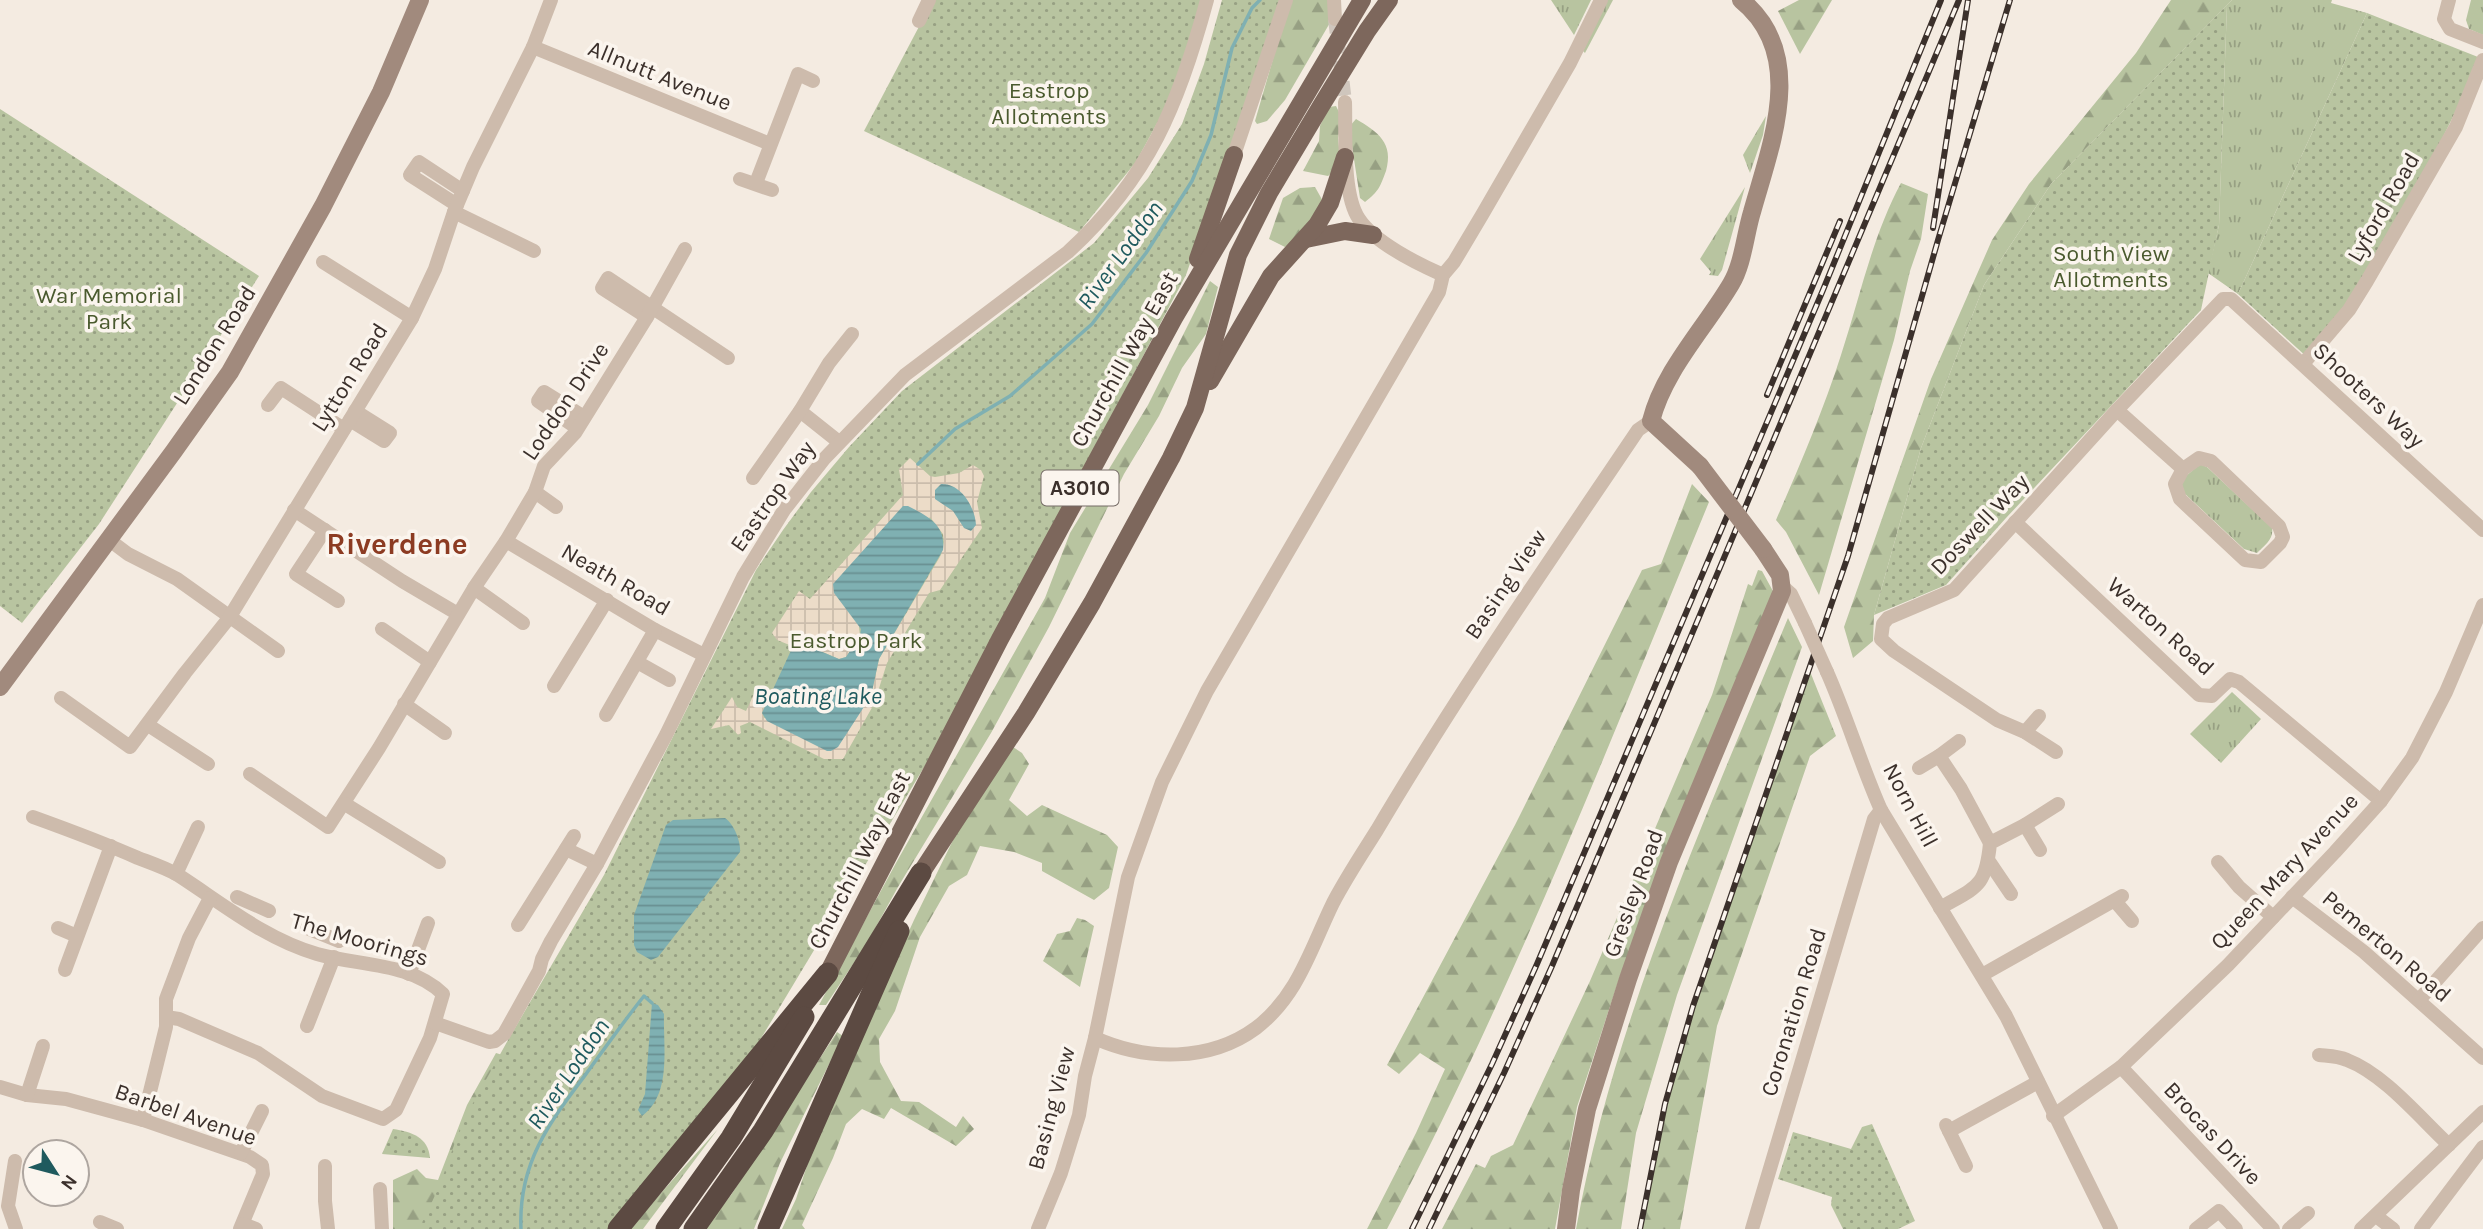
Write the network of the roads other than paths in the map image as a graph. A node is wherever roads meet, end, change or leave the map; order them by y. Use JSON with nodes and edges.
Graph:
{"nodes":[{"id":1,"x":420,"y":0,"type":"edge"},
{"id":2,"x":551,"y":0,"type":"edge"},
{"id":3,"x":929,"y":0,"type":"edge"},
{"id":4,"x":1207,"y":0,"type":"edge"},
{"id":5,"x":1286,"y":0,"type":"edge"},
{"id":6,"x":1334,"y":0,"type":"edge"},
{"id":7,"x":1362,"y":0,"type":"edge"},
{"id":8,"x":1390,"y":0,"type":"edge"},
{"id":9,"x":1601,"y":0,"type":"edge"},
{"id":10,"x":1741,"y":0,"type":"edge"},
{"id":11,"x":2449,"y":0,"type":"edge"},
{"id":12,"x":1335,"y":19,"type":"tunnel mouth"},
{"id":13,"x":919,"y":21,"type":"dead end"},
{"id":14,"x":2483,"y":43,"type":"edge"},
{"id":15,"x":533,"y":47,"type":"junction"},
{"id":16,"x":2483,"y":60,"type":"edge"},
{"id":17,"x":813,"y":81,"type":"dead end"},
{"id":18,"x":1345,"y":102,"type":"tunnel mouth"},
{"id":19,"x":770,"y":144,"type":"junction"},
{"id":20,"x":1234,"y":155,"type":"joint"},
{"id":21,"x":1345,"y":157,"type":"junction"},
{"id":22,"x":740,"y":179,"type":"dead end"},
{"id":23,"x":756,"y":183,"type":"junction"},
{"id":24,"x":772,"y":190,"type":"dead end"},
{"id":25,"x":458,"y":203,"type":"junction"},
{"id":26,"x":1373,"y":235,"type":"junction"},
{"id":27,"x":1306,"y":239,"type":"junction"},
{"id":28,"x":685,"y":249,"type":"dead end"},
{"id":29,"x":534,"y":251,"type":"dead end"},
{"id":30,"x":323,"y":262,"type":"dead end"},
{"id":31,"x":1443,"y":275,"type":"junction"},
{"id":32,"x":2223,"y":299,"type":"joint"},
{"id":33,"x":649,"y":312,"type":"junction"},
{"id":34,"x":412,"y":318,"type":"junction"},
{"id":35,"x":1174,"y":318,"type":"junction"},
{"id":36,"x":852,"y":334,"type":"dead end"},
{"id":37,"x":728,"y":358,"type":"dead end"},
{"id":38,"x":2303,"y":364,"type":"junction"},
{"id":39,"x":268,"y":405,"type":"dead end"},
{"id":40,"x":1195,"y":408,"type":"junction"},
{"id":41,"x":2117,"y":410,"type":"junction"},
{"id":42,"x":800,"y":411,"type":"junction"},
{"id":43,"x":350,"y":420,"type":"junction"},
{"id":44,"x":1651,"y":421,"type":"junction"},
{"id":45,"x":839,"y":442,"type":"junction"},
{"id":46,"x":2183,"y":469,"type":"junction"},
{"id":47,"x":753,"y":478,"type":"dead end"},
{"id":48,"x":535,"y":492,"type":"junction"},
{"id":49,"x":556,"y":507,"type":"dead end"},
{"id":50,"x":294,"y":510,"type":"junction"},
{"id":51,"x":2015,"y":522,"type":"junction"},
{"id":52,"x":325,"y":530,"type":"junction"},
{"id":53,"x":2483,"y":530,"type":"edge"},
{"id":54,"x":108,"y":539,"type":"junction"},
{"id":55,"x":506,"y":541,"type":"junction"},
{"id":56,"x":1783,"y":586,"type":"junction"},
{"id":57,"x":474,"y":588,"type":"junction"},
{"id":58,"x":607,"y":600,"type":"junction"},
{"id":59,"x":338,"y":601,"type":"dead end"},
{"id":60,"x":2483,"y":606,"type":"edge"},
{"id":61,"x":458,"y":614,"type":"junction"},
{"id":62,"x":229,"y":618,"type":"junction"},
{"id":63,"x":523,"y":623,"type":"dead end"},
{"id":64,"x":382,"y":629,"type":"dead end"},
{"id":65,"x":655,"y":630,"type":"junction"},
{"id":66,"x":278,"y":651,"type":"dead end"},
{"id":67,"x":704,"y":655,"type":"junction"},
{"id":68,"x":430,"y":662,"type":"junction"},
{"id":69,"x":637,"y":662,"type":"junction"},
{"id":70,"x":669,"y":680,"type":"dead end"},
{"id":71,"x":554,"y":686,"type":"dead end"},
{"id":72,"x":0,"y":687,"type":"edge"},
{"id":73,"x":61,"y":698,"type":"dead end"},
{"id":74,"x":404,"y":704,"type":"junction"},
{"id":75,"x":606,"y":715,"type":"dead end"},
{"id":76,"x":2039,"y":716,"type":"dead end"},
{"id":77,"x":148,"y":726,"type":"junction"},
{"id":78,"x":2025,"y":732,"type":"junction"},
{"id":79,"x":445,"y":733,"type":"dead end"},
{"id":80,"x":1959,"y":741,"type":"dead end"},
{"id":81,"x":2056,"y":752,"type":"dead end"},
{"id":82,"x":1939,"y":756,"type":"junction"},
{"id":83,"x":208,"y":764,"type":"dead end"},
{"id":84,"x":1919,"y":768,"type":"dead end"},
{"id":85,"x":250,"y":774,"type":"dead end"},
{"id":86,"x":2381,"y":801,"type":"junction"},
{"id":87,"x":345,"y":804,"type":"junction"},
{"id":88,"x":2058,"y":804,"type":"dead end"},
{"id":89,"x":1881,"y":810,"type":"junction"},
{"id":90,"x":33,"y":817,"type":"dead end"},
{"id":91,"x":2025,"y":825,"type":"junction"},
{"id":92,"x":198,"y":827,"type":"dead end"},
{"id":93,"x":574,"y":836,"type":"dead end"},
{"id":94,"x":1990,"y":842,"type":"junction"},
{"id":95,"x":111,"y":846,"type":"junction"},
{"id":96,"x":566,"y":849,"type":"junction"},
{"id":97,"x":2040,"y":850,"type":"dead end"},
{"id":98,"x":1988,"y":860,"type":"junction"},
{"id":99,"x":439,"y":862,"type":"dead end"},
{"id":100,"x":2218,"y":862,"type":"dead end"},
{"id":101,"x":597,"y":864,"type":"junction"},
{"id":102,"x":921,"y":873,"type":"junction"},
{"id":103,"x":176,"y":874,"type":"junction"},
{"id":104,"x":2011,"y":894,"type":"dead end"},
{"id":105,"x":237,"y":897,"type":"dead end"},
{"id":106,"x":2292,"y":897,"type":"junction"},
{"id":107,"x":211,"y":898,"type":"junction"},
{"id":108,"x":254,"y":904,"type":"junction"},
{"id":109,"x":1940,"y":908,"type":"junction"},
{"id":110,"x":270,"y":911,"type":"dead end"},
{"id":111,"x":2273,"y":918,"type":"junction"},
{"id":112,"x":2132,"y":921,"type":"dead end"},
{"id":113,"x":248,"y":922,"type":"junction"},
{"id":114,"x":429,"y":923,"type":"dead end"},
{"id":115,"x":518,"y":925,"type":"dead end"},
{"id":116,"x":58,"y":928,"type":"dead end"},
{"id":117,"x":2483,"y":928,"type":"edge"},
{"id":118,"x":77,"y":936,"type":"junction"},
{"id":119,"x":339,"y":942,"type":"dead end"},
{"id":120,"x":318,"y":954,"type":"junction"},
{"id":121,"x":334,"y":957,"type":"junction"},
{"id":122,"x":65,"y":970,"type":"dead end"},
{"id":123,"x":409,"y":974,"type":"junction"},
{"id":124,"x":828,"y":974,"type":"junction"},
{"id":125,"x":1982,"y":975,"type":"junction"},
{"id":126,"x":2419,"y":1000,"type":"junction"},
{"id":127,"x":166,"y":1017,"type":"junction"},
{"id":128,"x":435,"y":1023,"type":"junction"},
{"id":129,"x":307,"y":1026,"type":"dead end"},
{"id":130,"x":1095,"y":1038,"type":"junction"},
{"id":131,"x":43,"y":1046,"type":"dead end"},
{"id":132,"x":2319,"y":1055,"type":"dead end"},
{"id":133,"x":2483,"y":1058,"type":"edge"},
{"id":134,"x":2121,"y":1067,"type":"junction"},
{"id":135,"x":2038,"y":1082,"type":"junction"},
{"id":136,"x":0,"y":1087,"type":"edge"},
{"id":137,"x":27,"y":1095,"type":"junction"},
{"id":138,"x":262,"y":1111,"type":"dead end"},
{"id":139,"x":2483,"y":1112,"type":"edge"},
{"id":140,"x":2053,"y":1116,"type":"junction"},
{"id":141,"x":143,"y":1120,"type":"junction"},
{"id":142,"x":2449,"y":1145,"type":"junction"},
{"id":143,"x":241,"y":1153,"type":"junction"},
{"id":144,"x":2481,"y":1154,"type":"edge"},
{"id":145,"x":15,"y":1161,"type":"dead end"},
{"id":146,"x":1966,"y":1166,"type":"dead end"},
{"id":147,"x":325,"y":1167,"type":"dead end"},
{"id":148,"x":380,"y":1189,"type":"dead end"},
{"id":149,"x":4,"y":1205,"type":"edge"},
{"id":150,"x":2308,"y":1213,"type":"dead end"},
{"id":151,"x":2376,"y":1216,"type":"junction"},
{"id":152,"x":100,"y":1222,"type":"dead end"},
{"id":153,"x":246,"y":1227,"type":"edge"},
{"id":154,"x":16,"y":1229,"type":"edge"},
{"id":155,"x":117,"y":1229,"type":"edge"},
{"id":156,"x":328,"y":1229,"type":"edge"},
{"id":157,"x":382,"y":1229,"type":"edge"},
{"id":158,"x":618,"y":1229,"type":"edge"},
{"id":159,"x":666,"y":1229,"type":"edge"},
{"id":160,"x":694,"y":1229,"type":"edge"},
{"id":161,"x":768,"y":1229,"type":"edge"},
{"id":162,"x":1038,"y":1229,"type":"edge"},
{"id":163,"x":1566,"y":1229,"type":"edge"},
{"id":164,"x":1752,"y":1229,"type":"edge"},
{"id":165,"x":2111,"y":1229,"type":"edge"},
{"id":166,"x":2196,"y":1229,"type":"edge"},
{"id":167,"x":2236,"y":1229,"type":"edge"},
{"id":168,"x":2273,"y":1229,"type":"edge"},
{"id":169,"x":2289,"y":1229,"type":"edge"},
{"id":170,"x":2361,"y":1229,"type":"edge"},
{"id":171,"x":2393,"y":1229,"type":"edge"},
{"id":172,"x":2421,"y":1229,"type":"edge"}],
"edges":[{"from":1,"to":54,"type":"street","name":"London Road"},
{"from":2,"to":15,"type":"street","name":"Lytton Road"},
{"from":3,"to":13,"type":"street"},
{"from":4,"to":45,"type":"street","name":"Eastrop Way"},
{"from":5,"to":20,"type":"street"},
{"from":6,"to":12,"type":"street"},
{"from":7,"to":35,"type":"main road","name":"Churchill Way East","number":"A3010"},
{"from":8,"to":40,"type":"main road","number":"A3010"},
{"from":9,"to":31,"type":"street","name":"Basing View"},
{"from":10,"to":44,"type":"street","name":"Basing View"},
{"from":11,"to":14,"type":"street"},
{"from":15,"to":19,"type":"street","name":"Allnutt Avenue"},
{"from":15,"to":25,"type":"street","name":"Lytton Road"},
{"from":16,"to":38,"type":"street","name":"Lyford Road"},
{"from":17,"to":19,"type":"street"},
{"from":18,"to":21,"type":"street"},
{"from":19,"to":23,"type":"street"},
{"from":20,"to":35,"type":"main road"},
{"from":21,"to":26,"type":"street"},
{"from":21,"to":27,"type":"main road"},
{"from":22,"to":23,"type":"street"},
{"from":23,"to":24,"type":"street"},
{"from":25,"to":29,"type":"street"},
{"from":25,"to":34,"type":"street","name":"Lytton Road"},
{"from":26,"to":27,"type":"main road"},
{"from":26,"to":31,"type":"street"},
{"from":27,"to":40,"type":"main road"},
{"from":28,"to":33,"type":"street","name":"Loddon Drive"},
{"from":30,"to":34,"type":"street"},
{"from":31,"to":130,"type":"street","name":"Basing View"},
{"from":32,"to":38,"type":"street","name":"Shooters Way"},
{"from":32,"to":41,"type":"street","name":"Doswell Way"},
{"from":33,"to":37,"type":"street"},
{"from":33,"to":48,"type":"street","name":"Loddon Drive"},
{"from":34,"to":43,"type":"street","name":"Lytton Road"},
{"from":35,"to":124,"type":"main road","name":"Churchill Way East","number":"A3010"},
{"from":36,"to":42,"type":"street"},
{"from":38,"to":53,"type":"street","name":"Shooters Way"},
{"from":39,"to":43,"type":"street"},
{"from":40,"to":102,"type":"main road","number":"A3010"},
{"from":41,"to":46,"type":"street"},
{"from":41,"to":51,"type":"street","name":"Doswell Way"},
{"from":42,"to":45,"type":"street"},
{"from":42,"to":47,"type":"street"},
{"from":43,"to":50,"type":"street","name":"Lytton Road"},
{"from":44,"to":56,"type":"street","name":"Norn Hill","bridge":true},
{"from":44,"to":130,"type":"street","name":"Basing View"},
{"from":45,"to":67,"type":"street","name":"Eastrop Way"},
{"from":46,"to":46,"type":"street"},
{"from":48,"to":49,"type":"street"},
{"from":48,"to":55,"type":"street","name":"Loddon Drive"},
{"from":50,"to":52,"type":"street"},
{"from":50,"to":62,"type":"street","name":"Lytton Road"},
{"from":51,"to":78,"type":"street","name":"Doswell Way"},
{"from":51,"to":86,"type":"street","name":"Warton Road"},
{"from":52,"to":59,"type":"street"},
{"from":52,"to":61,"type":"street"},
{"from":54,"to":62,"type":"street"},
{"from":54,"to":72,"type":"street","name":"London Road"},
{"from":55,"to":57,"type":"street","name":"Loddon Drive"},
{"from":55,"to":58,"type":"street","name":"Neath Road"},
{"from":56,"to":89,"type":"street","name":"Norn Hill","bridge":true},
{"from":56,"to":163,"type":"street","name":"Gresley Road"},
{"from":57,"to":61,"type":"street","name":"Loddon Drive"},
{"from":57,"to":63,"type":"street"},
{"from":58,"to":65,"type":"street","name":"Neath Road"},
{"from":58,"to":71,"type":"street"},
{"from":60,"to":86,"type":"street","name":"Queen Mary Avenue"},
{"from":61,"to":68,"type":"street","name":"Loddon Drive"},
{"from":62,"to":66,"type":"street"},
{"from":62,"to":77,"type":"street","name":"Lytton Road"},
{"from":64,"to":68,"type":"street"},
{"from":65,"to":67,"type":"street","name":"Neath Road"},
{"from":65,"to":69,"type":"street"},
{"from":67,"to":101,"type":"street","name":"Eastrop Way"},
{"from":68,"to":74,"type":"street","name":"Loddon Drive"},
{"from":69,"to":70,"type":"street"},
{"from":69,"to":75,"type":"street"},
{"from":73,"to":77,"type":"street","name":"Lytton Road"},
{"from":74,"to":79,"type":"street"},
{"from":74,"to":87,"type":"street","name":"Loddon Drive"},
{"from":76,"to":78,"type":"street"},
{"from":77,"to":83,"type":"street"},
{"from":78,"to":81,"type":"street","name":"Doswell Way"},
{"from":80,"to":82,"type":"street"},
{"from":82,"to":84,"type":"street"},
{"from":82,"to":94,"type":"street"},
{"from":85,"to":87,"type":"street","name":"Loddon Drive"},
{"from":86,"to":106,"type":"street","name":"Queen Mary Avenue"},
{"from":87,"to":99,"type":"street"},
{"from":88,"to":91,"type":"street"},
{"from":89,"to":109,"type":"street","name":"Norn Hill"},
{"from":89,"to":164,"type":"street","name":"Coronation Road"},
{"from":90,"to":95,"type":"street","name":"The Moorings"},
{"from":91,"to":94,"type":"street"},
{"from":91,"to":97,"type":"street"},
{"from":92,"to":103,"type":"street"},
{"from":93,"to":96,"type":"street"},
{"from":94,"to":98,"type":"street"},
{"from":95,"to":103,"type":"street","name":"The Moorings"},
{"from":95,"to":118,"type":"street"},
{"from":96,"to":101,"type":"street"},
{"from":96,"to":115,"type":"street"},
{"from":98,"to":104,"type":"street"},
{"from":98,"to":109,"type":"street"},
{"from":100,"to":111,"type":"street"},
{"from":101,"to":128,"type":"street","name":"Eastrop Way"},
{"from":102,"to":160,"type":"highway"},
{"from":102,"to":161,"type":"highway"},
{"from":103,"to":107,"type":"street","name":"The Moorings"},
{"from":105,"to":108,"type":"street"},
{"from":106,"to":111,"type":"street","name":"Queen Mary Avenue"},
{"from":106,"to":126,"type":"street","name":"Pemerton Road"},
{"from":107,"to":113,"type":"street","name":"The Moorings"},
{"from":107,"to":127,"type":"street"},
{"from":108,"to":110,"type":"street"},
{"from":108,"to":113,"type":"street"},
{"from":109,"to":125,"type":"street","name":"Norn Hill"},
{"from":111,"to":134,"type":"street","name":"Queen Mary Avenue"},
{"from":112,"to":125,"type":"street"},
{"from":113,"to":120,"type":"street","name":"The Moorings"},
{"from":114,"to":123,"type":"street"},
{"from":116,"to":118,"type":"street"},
{"from":117,"to":126,"type":"street"},
{"from":118,"to":122,"type":"street"},
{"from":119,"to":120,"type":"street"},
{"from":120,"to":121,"type":"street","name":"The Moorings"},
{"from":121,"to":123,"type":"street","name":"The Moorings"},
{"from":121,"to":129,"type":"street"},
{"from":123,"to":128,"type":"street","name":"The Moorings"},
{"from":124,"to":158,"type":"highway"},
{"from":124,"to":159,"type":"highway"},
{"from":125,"to":135,"type":"street","name":"Norn Hill"},
{"from":126,"to":133,"type":"street","name":"Pemerton Road"},
{"from":127,"to":128,"type":"street","name":"The Moorings"},
{"from":127,"to":141,"type":"street"},
{"from":130,"to":162,"type":"street","name":"Basing View"},
{"from":131,"to":137,"type":"street"},
{"from":132,"to":142,"type":"street"},
{"from":134,"to":140,"type":"street","name":"Queen Mary Avenue"},
{"from":134,"to":168,"type":"street","name":"Brocas Drive"},
{"from":135,"to":140,"type":"street","name":"Norn Hill"},
{"from":135,"to":146,"type":"street"},
{"from":136,"to":137,"type":"street","name":"Barbel Avenue"},
{"from":137,"to":141,"type":"street","name":"Barbel Avenue"},
{"from":138,"to":143,"type":"street"},
{"from":139,"to":142,"type":"street"},
{"from":140,"to":165,"type":"street","name":"Norn Hill"},
{"from":141,"to":143,"type":"street","name":"Barbel Avenue"},
{"from":142,"to":151,"type":"street"},
{"from":143,"to":153,"type":"street","name":"Barbel Avenue"},
{"from":144,"to":172,"type":"street"},
{"from":145,"to":149,"type":"street"},
{"from":147,"to":156,"type":"street"},
{"from":148,"to":157,"type":"street"},
{"from":149,"to":154,"type":"street"},
{"from":150,"to":169,"type":"street"},
{"from":151,"to":170,"type":"street"},
{"from":151,"to":171,"type":"street"},
{"from":152,"to":155,"type":"street"},
{"from":166,"to":167,"type":"street"}]}
